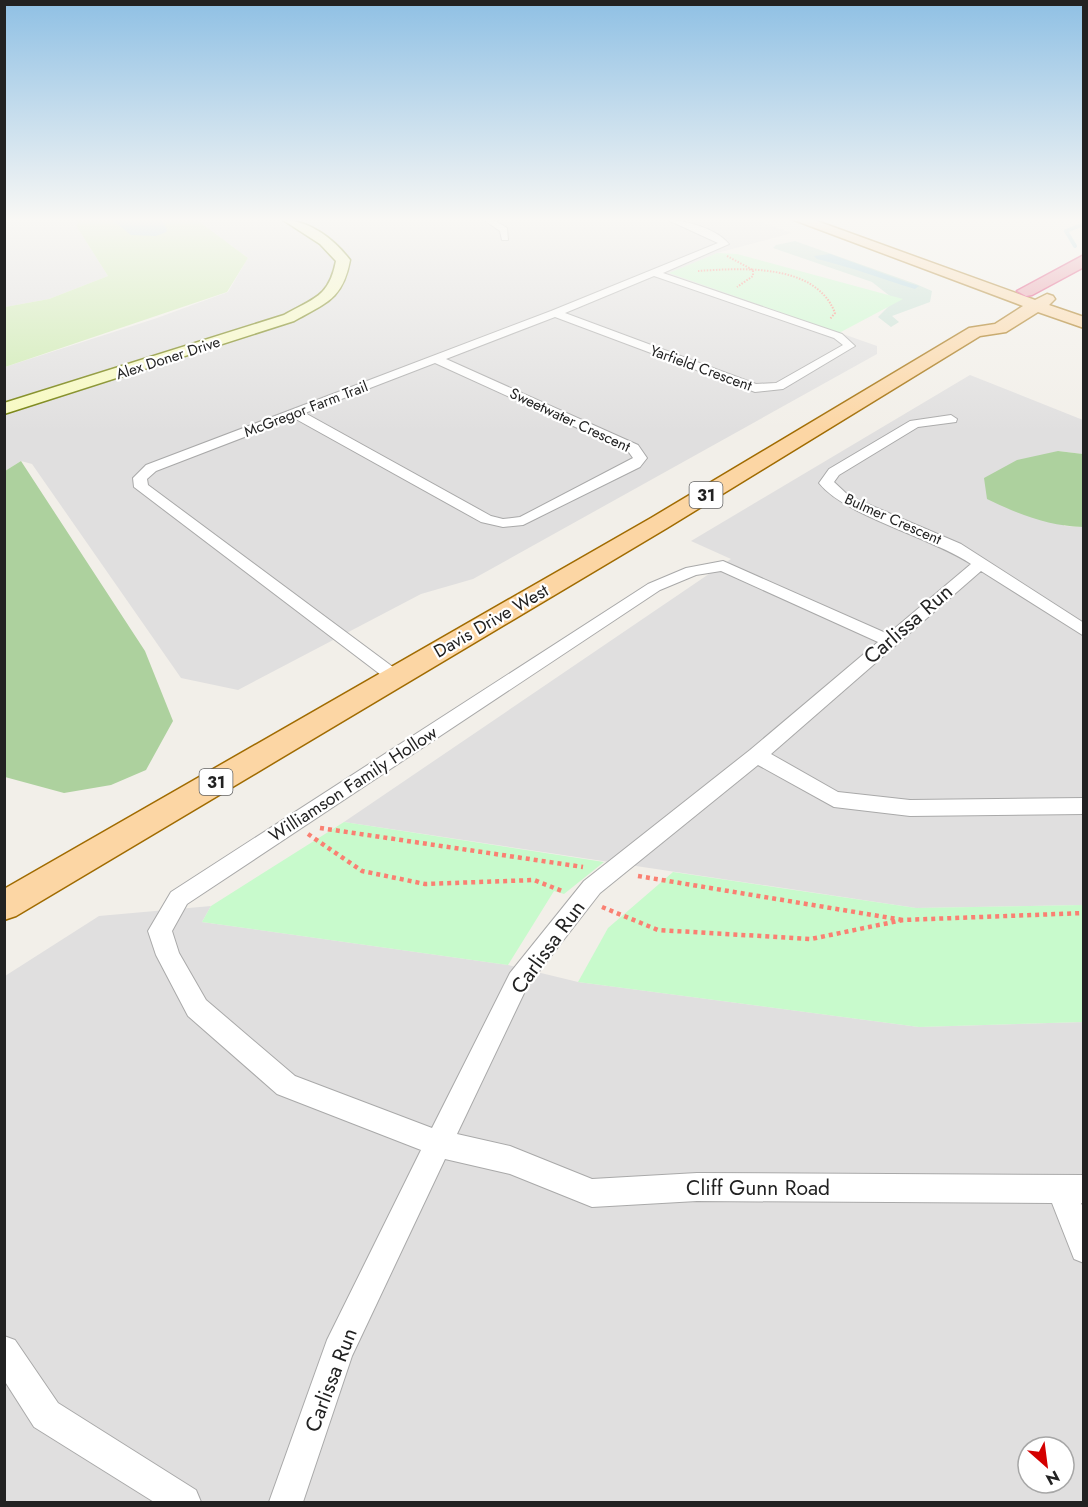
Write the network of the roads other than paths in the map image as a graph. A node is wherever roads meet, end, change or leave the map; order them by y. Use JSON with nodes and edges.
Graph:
{"nodes":[{"id":1,"x":331,"y":290,"type":"edge"},
{"id":2,"x":614,"y":290,"type":"edge"},
{"id":3,"x":704,"y":290,"type":"edge"},
{"id":4,"x":1004,"y":290,"type":"edge"},
{"id":5,"x":1042,"y":290,"type":"edge"},
{"id":6,"x":1051,"y":290,"type":"edge"},
{"id":7,"x":1031,"y":298,"type":"junction"},
{"id":8,"x":1083,"y":312,"type":"edge"},
{"id":9,"x":555,"y":313,"type":"junction"},
{"id":10,"x":1083,"y":323,"type":"edge"},
{"id":11,"x":975,"y":333,"type":"junction"},
{"id":12,"x":436,"y":359,"type":"junction"},
{"id":13,"x":4,"y":409,"type":"edge"},
{"id":14,"x":295,"y":413,"type":"junction"},
{"id":15,"x":951,"y":419,"type":"dead end"},
{"id":16,"x":981,"y":563,"type":"junction"},
{"id":17,"x":1083,"y":631,"type":"edge"},
{"id":18,"x":890,"y":641,"type":"junction"},
{"id":19,"x":395,"y":677,"type":"junction"},
{"id":20,"x":757,"y":755,"type":"junction"},
{"id":21,"x":1083,"y":806,"type":"edge"},
{"id":22,"x":4,"y":906,"type":"edge"},
{"id":23,"x":440,"y":1144,"type":"junction"},
{"id":24,"x":1072,"y":1189,"type":"edge"},
{"id":25,"x":1083,"y":1249,"type":"edge"},
{"id":26,"x":4,"y":1351,"type":"edge"},
{"id":27,"x":184,"y":1503,"type":"edge"},
{"id":28,"x":286,"y":1503,"type":"edge"}],
"edges":[{"from":1,"to":13,"type":"street","name":"Alex Doner Drive"},
{"from":2,"to":9,"type":"street","name":"McGregor Farm Trail"},
{"from":3,"to":9,"type":"street","name":"Yarfield Crescent"},
{"from":4,"to":7,"type":"main road"},
{"from":5,"to":7,"type":"highway","name":"Davis Drive West","number":"31"},
{"from":6,"to":7,"type":"highway","name":"Davis Drive West","number":"31"},
{"from":7,"to":8,"type":"main road"},
{"from":7,"to":10,"type":"main road"},
{"from":7,"to":11,"type":"main road","name":"Davis Drive West","number":"31"},
{"from":7,"to":11,"type":"main road","name":"Davis Drive West","number":"31"},
{"from":9,"to":12,"type":"street","name":"McGregor Farm Trail"},
{"from":11,"to":19,"type":"main road","name":"Davis Drive West","number":"31"},
{"from":12,"to":14,"type":"street","name":"McGregor Farm Trail"},
{"from":12,"to":14,"type":"street","name":"Sweetwater Crescent"},
{"from":14,"to":19,"type":"street","name":"McGregor Farm Trail"},
{"from":15,"to":16,"type":"street","name":"Bulmer Crescent"},
{"from":16,"to":17,"type":"street","name":"Bulmer Crescent"},
{"from":16,"to":18,"type":"street","name":"Carlissa Run"},
{"from":18,"to":20,"type":"street","name":"Carlissa Run"},
{"from":18,"to":23,"type":"street","name":"Williamson Family Hollow"},
{"from":19,"to":22,"type":"main road","name":"Davis Drive West","number":"31"},
{"from":20,"to":21,"type":"street"},
{"from":20,"to":23,"type":"street","name":"Carlissa Run"},
{"from":23,"to":24,"type":"street","name":"Cliff Gunn Road"},
{"from":23,"to":28,"type":"street","name":"Carlissa Run"},
{"from":24,"to":25,"type":"street"},
{"from":26,"to":27,"type":"street"}]}
